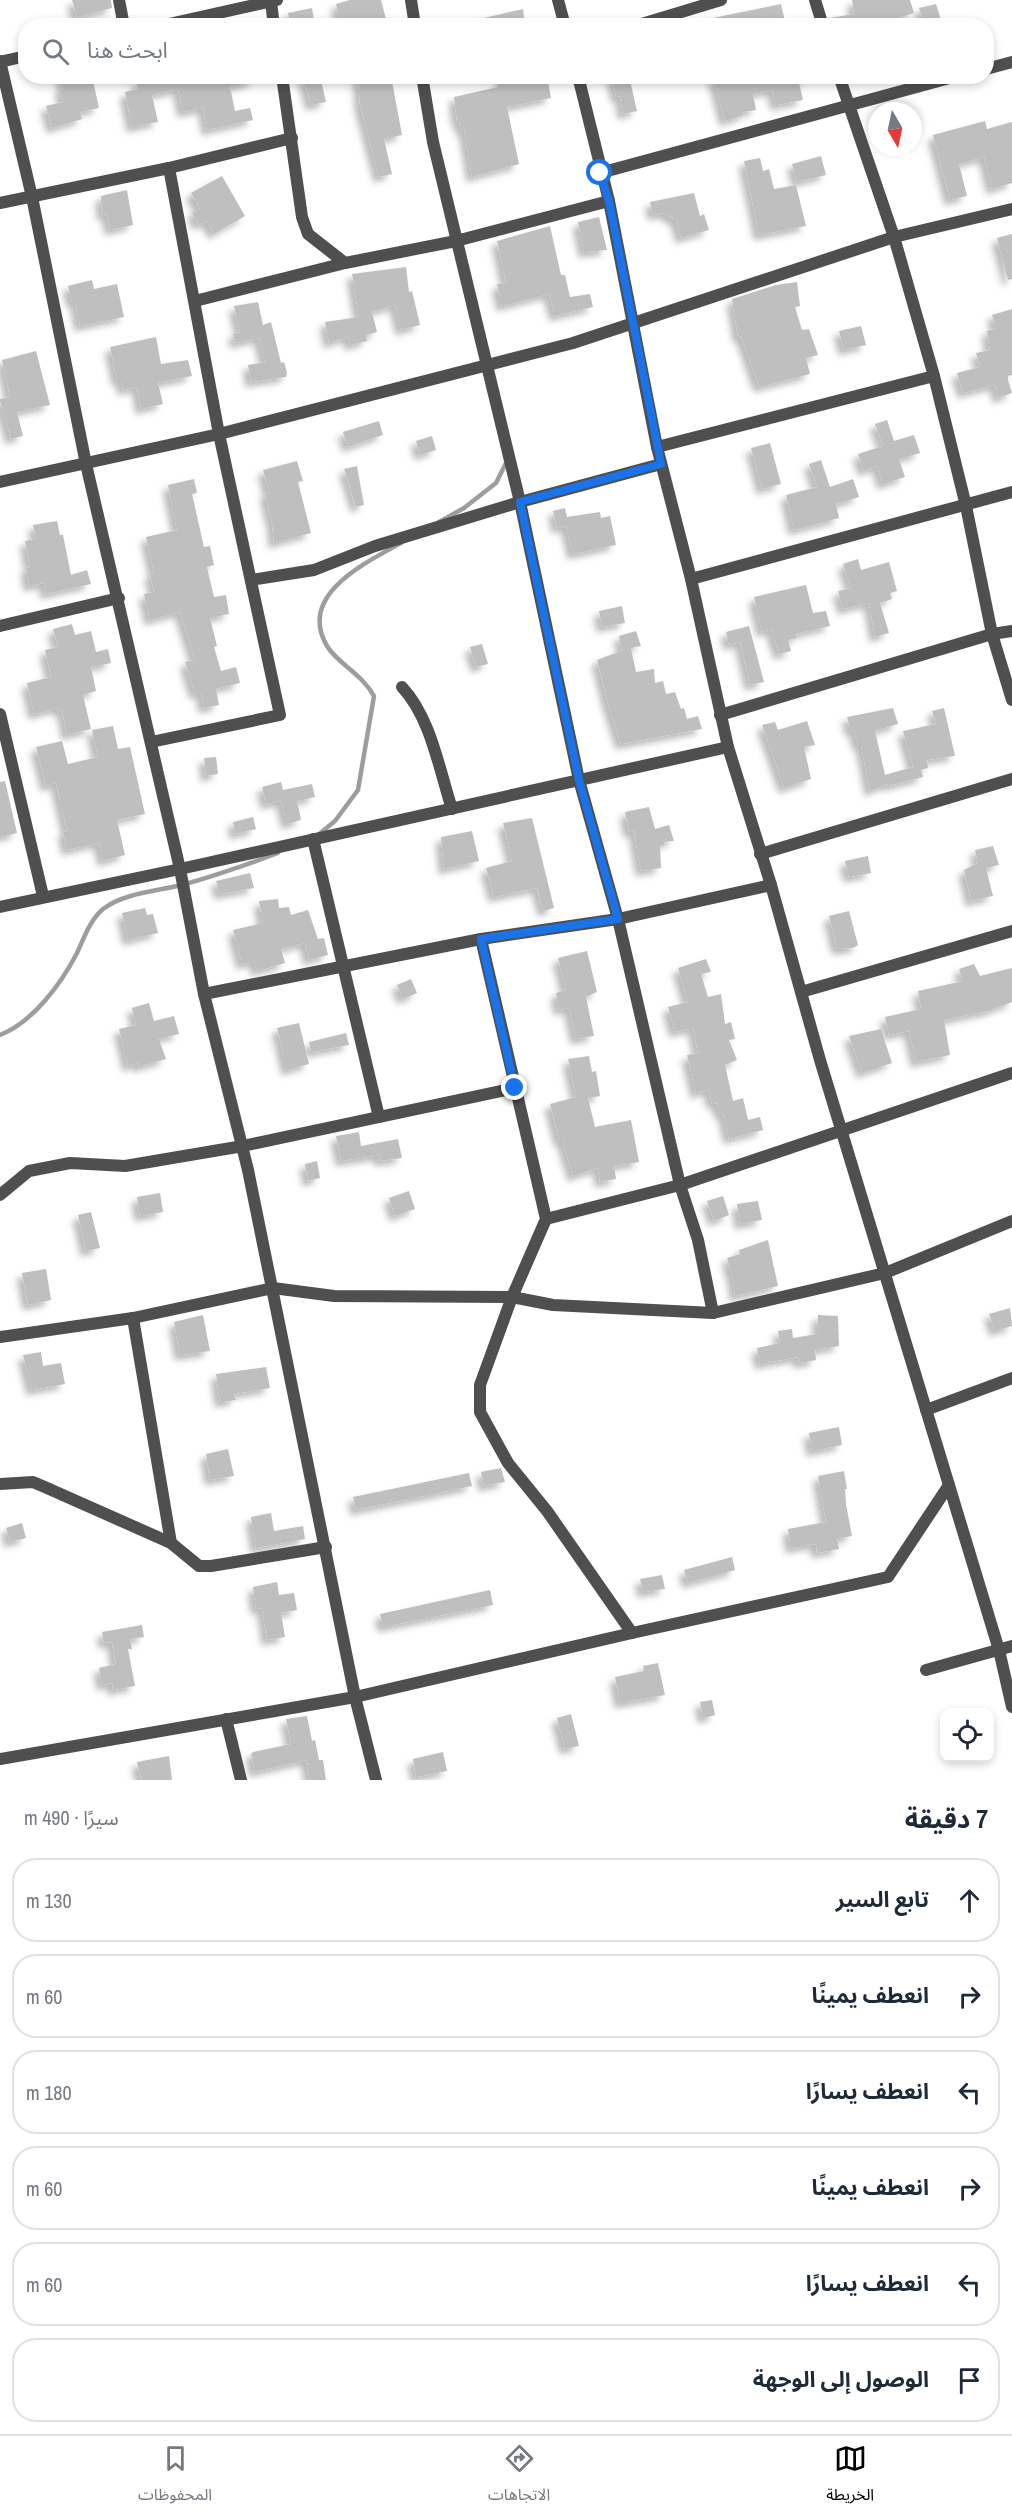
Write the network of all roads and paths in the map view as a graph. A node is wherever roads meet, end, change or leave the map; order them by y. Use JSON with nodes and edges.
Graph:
{"nodes":[{"id":1,"x":118,"y":0,"type":"edge"},
{"id":2,"x":411,"y":0,"type":"edge"},
{"id":3,"x":558,"y":0,"type":"edge"},
{"id":4,"x":721,"y":0,"type":"edge"},
{"id":5,"x":815,"y":0,"type":"edge"},
{"id":6,"x":274,"y":1,"type":"edge"},
{"id":7,"x":122,"y":18,"type":"edge"},
{"id":8,"x":196,"y":18,"type":"edge"},
{"id":9,"x":274,"y":18,"type":"edge"},
{"id":10,"x":414,"y":18,"type":"edge"},
{"id":11,"x":563,"y":18,"type":"edge"},
{"id":12,"x":661,"y":18,"type":"edge"},
{"id":13,"x":821,"y":18,"type":"edge"},
{"id":14,"x":18,"y":58,"type":"edge"},
{"id":15,"x":0,"y":62,"type":"edge"},
{"id":16,"x":1012,"y":62,"type":"edge"},
{"id":17,"x":994,"y":67,"type":"edge"},
{"id":18,"x":283,"y":84,"type":"edge"},
{"id":19,"x":424,"y":84,"type":"edge"},
{"id":20,"x":580,"y":84,"type":"edge"},
{"id":21,"x":841,"y":84,"type":"edge"},
{"id":22,"x":928,"y":84,"type":"edge"},
{"id":23,"x":848,"y":106,"type":"junction"},
{"id":24,"x":292,"y":138,"type":"junction"},
{"id":25,"x":169,"y":168,"type":"junction"},
{"id":26,"x":600,"y":173,"type":"junction"},
{"id":27,"x":32,"y":196,"type":"junction"},
{"id":28,"x":609,"y":201,"type":"junction"},
{"id":29,"x":0,"y":203,"type":"edge"},
{"id":30,"x":1012,"y":209,"type":"edge"},
{"id":31,"x":894,"y":237,"type":"junction"},
{"id":32,"x":456,"y":241,"type":"junction"},
{"id":33,"x":345,"y":263,"type":"junction"},
{"id":34,"x":195,"y":301,"type":"junction"},
{"id":35,"x":633,"y":322,"type":"junction"},
{"id":36,"x":487,"y":364,"type":"junction"},
{"id":37,"x":934,"y":376,"type":"junction"},
{"id":38,"x":219,"y":434,"type":"junction"},
{"id":39,"x":657,"y":447,"type":"junction"},
{"id":40,"x":86,"y":464,"type":"junction"},
{"id":41,"x":661,"y":464,"type":"junction"},
{"id":42,"x":0,"y":482,"type":"edge"},
{"id":43,"x":1012,"y":492,"type":"edge"},
{"id":44,"x":520,"y":502,"type":"junction"},
{"id":45,"x":966,"y":506,"type":"junction"},
{"id":46,"x":690,"y":579,"type":"junction"},
{"id":47,"x":251,"y":580,"type":"junction"},
{"id":48,"x":118,"y":598,"type":"junction"},
{"id":49,"x":0,"y":626,"type":"edge"},
{"id":50,"x":1012,"y":631,"type":"edge"},
{"id":51,"x":992,"y":634,"type":"junction"},
{"id":52,"x":402,"y":687,"type":"dead end"},
{"id":53,"x":1012,"y":700,"type":"edge"},
{"id":54,"x":0,"y":714,"type":"edge"},
{"id":55,"x":720,"y":715,"type":"junction"},
{"id":56,"x":151,"y":742,"type":"junction"},
{"id":57,"x":728,"y":747,"type":"junction"},
{"id":58,"x":6,"y":764,"type":"edge"},
{"id":59,"x":1012,"y":779,"type":"edge"},
{"id":60,"x":579,"y":780,"type":"junction"},
{"id":61,"x":452,"y":809,"type":"junction"},
{"id":62,"x":313,"y":839,"type":"junction"},
{"id":63,"x":760,"y":854,"type":"junction"},
{"id":64,"x":180,"y":869,"type":"junction"},
{"id":65,"x":771,"y":885,"type":"junction"},
{"id":66,"x":44,"y":896,"type":"junction"},
{"id":67,"x":0,"y":907,"type":"edge"},
{"id":68,"x":618,"y":919,"type":"junction"},
{"id":69,"x":1012,"y":931,"type":"edge"},
{"id":70,"x":481,"y":939,"type":"junction"},
{"id":71,"x":344,"y":966,"type":"junction"},
{"id":72,"x":801,"y":992,"type":"junction"},
{"id":73,"x":204,"y":994,"type":"junction"},
{"id":74,"x":1012,"y":1073,"type":"edge"},
{"id":75,"x":515,"y":1088,"type":"junction"},
{"id":76,"x":379,"y":1117,"type":"junction"},
{"id":77,"x":842,"y":1131,"type":"junction"},
{"id":78,"x":243,"y":1146,"type":"junction"},
{"id":79,"x":680,"y":1185,"type":"junction"},
{"id":80,"x":0,"y":1195,"type":"edge"},
{"id":81,"x":546,"y":1219,"type":"junction"},
{"id":82,"x":1012,"y":1221,"type":"edge"},
{"id":83,"x":885,"y":1273,"type":"junction"},
{"id":84,"x":273,"y":1288,"type":"junction"},
{"id":85,"x":512,"y":1297,"type":"junction"},
{"id":86,"x":713,"y":1313,"type":"junction"},
{"id":87,"x":133,"y":1318,"type":"junction"},
{"id":88,"x":0,"y":1337,"type":"edge"},
{"id":89,"x":1012,"y":1378,"type":"edge"},
{"id":90,"x":926,"y":1410,"type":"junction"},
{"id":91,"x":0,"y":1484,"type":"edge"},
{"id":92,"x":949,"y":1485,"type":"junction"},
{"id":93,"x":171,"y":1543,"type":"junction"},
{"id":94,"x":326,"y":1547,"type":"junction"},
{"id":95,"x":632,"y":1633,"type":"junction"},
{"id":96,"x":1012,"y":1646,"type":"edge"},
{"id":97,"x":999,"y":1650,"type":"junction"},
{"id":98,"x":926,"y":1670,"type":"dead end"},
{"id":99,"x":355,"y":1697,"type":"junction"},
{"id":100,"x":1012,"y":1707,"type":"edge"},
{"id":101,"x":226,"y":1719,"type":"junction"},
{"id":102,"x":0,"y":1759,"type":"edge"},
{"id":103,"x":241,"y":1780,"type":"edge"},
{"id":104,"x":376,"y":1780,"type":"edge"}],
"edges":[{"from":1,"to":7,"type":"street"},
{"from":2,"to":10,"type":"street"},
{"from":3,"to":11,"type":"street"},
{"from":4,"to":12,"type":"street"},
{"from":5,"to":13,"type":"street"},
{"from":6,"to":8,"type":"street"},
{"from":6,"to":9,"type":"street"},
{"from":14,"to":15,"type":"street"},
{"from":15,"to":27,"type":"street"},
{"from":16,"to":17,"type":"street"},
{"from":18,"to":24,"type":"street"},
{"from":19,"to":32,"type":"street"},
{"from":20,"to":26,"type":"street"},
{"from":21,"to":23,"type":"street"},
{"from":22,"to":23,"type":"street"},
{"from":23,"to":26,"type":"street"},
{"from":23,"to":31,"type":"street"},
{"from":24,"to":25,"type":"street"},
{"from":24,"to":33,"type":"street"},
{"from":25,"to":27,"type":"street"},
{"from":25,"to":34,"type":"street"},
{"from":26,"to":28,"type":"street"},
{"from":27,"to":29,"type":"street"},
{"from":27,"to":40,"type":"street"},
{"from":28,"to":32,"type":"street"},
{"from":28,"to":35,"type":"street"},
{"from":30,"to":31,"type":"street"},
{"from":31,"to":35,"type":"street"},
{"from":31,"to":37,"type":"street"},
{"from":32,"to":33,"type":"street"},
{"from":32,"to":36,"type":"street"},
{"from":33,"to":34,"type":"street"},
{"from":34,"to":38,"type":"street"},
{"from":35,"to":36,"type":"street"},
{"from":35,"to":39,"type":"street"},
{"from":36,"to":38,"type":"street"},
{"from":36,"to":44,"type":"street"},
{"from":37,"to":39,"type":"street"},
{"from":37,"to":45,"type":"street"},
{"from":38,"to":40,"type":"street"},
{"from":38,"to":47,"type":"street"},
{"from":39,"to":41,"type":"street"},
{"from":40,"to":42,"type":"street"},
{"from":40,"to":48,"type":"street"},
{"from":41,"to":44,"type":"street"},
{"from":41,"to":46,"type":"street"},
{"from":43,"to":45,"type":"street"},
{"from":44,"to":47,"type":"street"},
{"from":44,"to":60,"type":"street"},
{"from":45,"to":46,"type":"street"},
{"from":45,"to":51,"type":"street"},
{"from":46,"to":55,"type":"street"},
{"from":47,"to":56,"type":"street"},
{"from":48,"to":49,"type":"street"},
{"from":48,"to":56,"type":"street"},
{"from":50,"to":51,"type":"street"},
{"from":51,"to":53,"type":"street"},
{"from":51,"to":55,"type":"street"},
{"from":52,"to":61,"type":"street"},
{"from":54,"to":58,"type":"street"},
{"from":55,"to":57,"type":"street"},
{"from":56,"to":64,"type":"street"},
{"from":57,"to":60,"type":"street"},
{"from":57,"to":63,"type":"street"},
{"from":58,"to":66,"type":"street"},
{"from":59,"to":63,"type":"street"},
{"from":60,"to":61,"type":"street"},
{"from":60,"to":68,"type":"street"},
{"from":61,"to":62,"type":"street"},
{"from":62,"to":64,"type":"street"},
{"from":62,"to":71,"type":"street"},
{"from":63,"to":65,"type":"street"},
{"from":64,"to":66,"type":"street"},
{"from":64,"to":73,"type":"street"},
{"from":65,"to":68,"type":"street"},
{"from":65,"to":72,"type":"street"},
{"from":66,"to":67,"type":"street"},
{"from":68,"to":70,"type":"street"},
{"from":68,"to":79,"type":"street"},
{"from":69,"to":72,"type":"street"},
{"from":70,"to":71,"type":"street"},
{"from":70,"to":75,"type":"street"},
{"from":71,"to":73,"type":"street"},
{"from":71,"to":76,"type":"street"},
{"from":72,"to":77,"type":"street"},
{"from":73,"to":78,"type":"street"},
{"from":74,"to":77,"type":"street"},
{"from":75,"to":76,"type":"street"},
{"from":75,"to":81,"type":"street"},
{"from":76,"to":78,"type":"street"},
{"from":77,"to":79,"type":"street"},
{"from":77,"to":83,"type":"street"},
{"from":78,"to":80,"type":"street"},
{"from":78,"to":84,"type":"street"},
{"from":79,"to":81,"type":"street"},
{"from":79,"to":86,"type":"street"},
{"from":81,"to":85,"type":"street"},
{"from":82,"to":83,"type":"street"},
{"from":83,"to":86,"type":"street"},
{"from":83,"to":90,"type":"street"},
{"from":84,"to":85,"type":"street"},
{"from":84,"to":87,"type":"street"},
{"from":84,"to":94,"type":"street"},
{"from":85,"to":86,"type":"street"},
{"from":85,"to":95,"type":"street"},
{"from":87,"to":88,"type":"street"},
{"from":87,"to":93,"type":"street"},
{"from":89,"to":90,"type":"street"},
{"from":90,"to":92,"type":"street"},
{"from":91,"to":93,"type":"street"},
{"from":92,"to":95,"type":"street"},
{"from":92,"to":97,"type":"street"},
{"from":93,"to":94,"type":"street"},
{"from":94,"to":99,"type":"street"},
{"from":95,"to":99,"type":"street"},
{"from":96,"to":97,"type":"street"},
{"from":97,"to":98,"type":"street"},
{"from":97,"to":100,"type":"street"},
{"from":99,"to":101,"type":"street"},
{"from":99,"to":104,"type":"street"},
{"from":101,"to":102,"type":"street"},
{"from":101,"to":103,"type":"street"}]}
